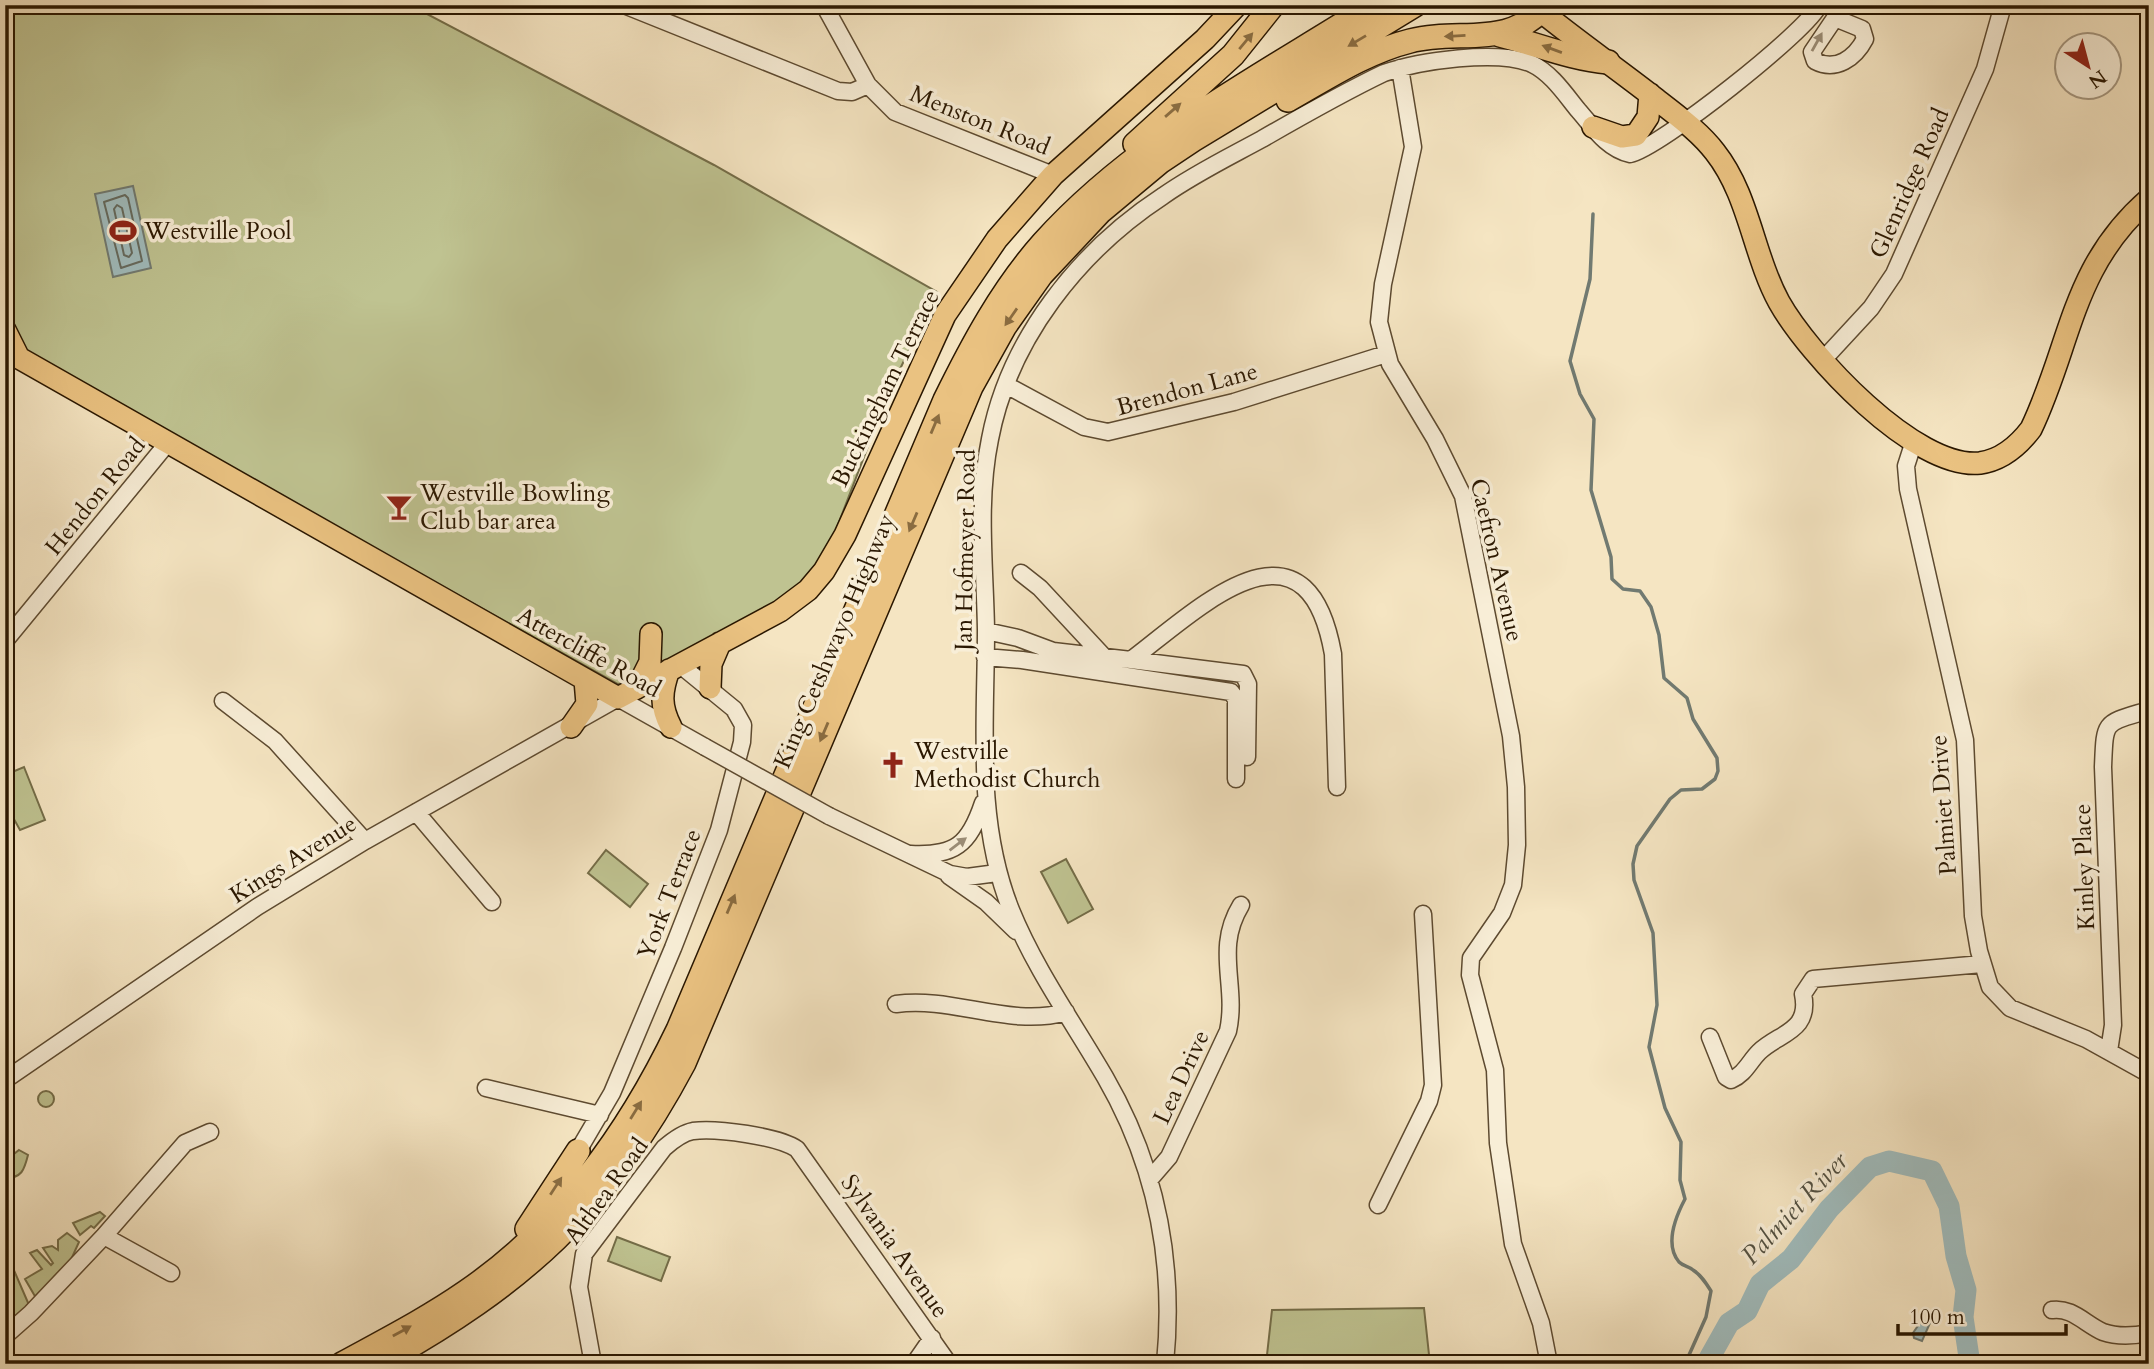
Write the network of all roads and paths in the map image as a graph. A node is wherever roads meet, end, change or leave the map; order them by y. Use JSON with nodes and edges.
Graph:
{"nodes":[{"id":1,"x":624,"y":5,"type":"edge"},
{"id":2,"x":824,"y":5,"type":"edge"},
{"id":3,"x":1237,"y":5,"type":"edge"},
{"id":4,"x":1273,"y":5,"type":"edge"},
{"id":5,"x":1373,"y":5,"type":"edge"},
{"id":6,"x":1415,"y":5,"type":"edge"},
{"id":7,"x":1819,"y":5,"type":"edge"},
{"id":8,"x":2003,"y":5,"type":"edge"},
{"id":9,"x":1540,"y":7,"type":"edge"},
{"id":10,"x":1495,"y":34,"type":"junction"},
{"id":11,"x":1608,"y":62,"type":"junction"},
{"id":12,"x":1400,"y":68,"type":"junction"},
{"id":13,"x":868,"y":85,"type":"junction"},
{"id":14,"x":1650,"y":94,"type":"junction"},
{"id":15,"x":1686,"y":123,"type":"junction"},
{"id":16,"x":1592,"y":127,"type":"junction"},
{"id":17,"x":1053,"y":174,"type":"junction"},
{"id":18,"x":2149,"y":199,"type":"edge"},
{"id":19,"x":1074,"y":211,"type":"junction"},
{"id":20,"x":1041,"y":275,"type":"junction"},
{"id":21,"x":5,"y":330,"type":"edge"},
{"id":22,"x":12,"y":354,"type":"edge"},
{"id":23,"x":1386,"y":354,"type":"junction"},
{"id":24,"x":1822,"y":361,"type":"junction"},
{"id":25,"x":1006,"y":386,"type":"junction"},
{"id":26,"x":1914,"y":441,"type":"junction"},
{"id":27,"x":166,"y":445,"type":"junction"},
{"id":28,"x":1021,"y":573,"type":"dead end"},
{"id":29,"x":986,"y":631,"type":"junction"},
{"id":30,"x":651,"y":634,"type":"dead end"},
{"id":31,"x":5,"y":642,"type":"edge"},
{"id":32,"x":720,"y":643,"type":"junction"},
{"id":33,"x":985,"y":657,"type":"junction"},
{"id":34,"x":1105,"y":658,"type":"junction"},
{"id":35,"x":1131,"y":660,"type":"junction"},
{"id":36,"x":674,"y":667,"type":"junction"},
{"id":37,"x":585,"y":680,"type":"junction"},
{"id":38,"x":710,"y":688,"type":"junction"},
{"id":39,"x":627,"y":693,"type":"junction"},
{"id":40,"x":223,"y":701,"type":"dead end"},
{"id":41,"x":2149,"y":710,"type":"edge"},
{"id":42,"x":571,"y":727,"type":"junction"},
{"id":43,"x":671,"y":727,"type":"junction"},
{"id":44,"x":1247,"y":757,"type":"dead end"},
{"id":45,"x":1236,"y":779,"type":"dead end"},
{"id":46,"x":1337,"y":787,"type":"dead end"},
{"id":47,"x":986,"y":796,"type":"junction"},
{"id":48,"x":416,"y":812,"type":"junction"},
{"id":49,"x":365,"y":841,"type":"junction"},
{"id":50,"x":905,"y":854,"type":"junction"},
{"id":51,"x":941,"y":871,"type":"junction"},
{"id":52,"x":997,"y":873,"type":"junction"},
{"id":53,"x":492,"y":902,"type":"dead end"},
{"id":54,"x":1241,"y":905,"type":"dead end"},
{"id":55,"x":1423,"y":914,"type":"dead end"},
{"id":56,"x":1025,"y":940,"type":"junction"},
{"id":57,"x":1982,"y":964,"type":"junction"},
{"id":58,"x":896,"y":1004,"type":"dead end"},
{"id":59,"x":1066,"y":1012,"type":"junction"},
{"id":60,"x":1710,"y":1037,"type":"dead end"},
{"id":61,"x":2109,"y":1051,"type":"junction"},
{"id":62,"x":2149,"y":1074,"type":"edge"},
{"id":63,"x":5,"y":1080,"type":"edge"},
{"id":64,"x":486,"y":1088,"type":"dead end"},
{"id":65,"x":600,"y":1115,"type":"junction"},
{"id":66,"x":210,"y":1132,"type":"dead end"},
{"id":67,"x":578,"y":1151,"type":"joint"},
{"id":68,"x":802,"y":1154,"type":"joint"},
{"id":69,"x":1150,"y":1179,"type":"junction"},
{"id":70,"x":1378,"y":1205,"type":"dead end"},
{"id":71,"x":104,"y":1236,"type":"junction"},
{"id":72,"x":506,"y":1261,"type":"junction"},
{"id":73,"x":171,"y":1273,"type":"dead end"},
{"id":74,"x":2052,"y":1310,"type":"dead end"},
{"id":75,"x":2149,"y":1334,"type":"edge"},
{"id":76,"x":5,"y":1336,"type":"edge"},
{"id":77,"x":932,"y":1338,"type":"junction"},
{"id":78,"x":342,"y":1364,"type":"edge"},
{"id":79,"x":379,"y":1364,"type":"edge"},
{"id":80,"x":593,"y":1364,"type":"edge"},
{"id":81,"x":914,"y":1364,"type":"edge"},
{"id":82,"x":949,"y":1364,"type":"edge"},
{"id":83,"x":1165,"y":1364,"type":"edge"},
{"id":84,"x":1549,"y":1364,"type":"edge"}],
"edges":[{"from":1,"to":13,"type":"street"},
{"from":2,"to":13,"type":"street","name":"Menston Road"},
{"from":3,"to":17,"type":"main road","name":"Buckingham Terrace"},
{"from":19,"to":4,"type":"highway","one_way":true},
{"from":5,"to":19,"type":"highway","name":"King Cetshwayo Highway"},
{"from":6,"to":20,"type":"highway","name":"King Cetshwayo Highway","one_way":true},
{"from":7,"to":15,"type":"street"},
{"from":8,"to":24,"type":"street","name":"Glenridge Road"},
{"from":9,"to":10,"type":"highway"},
{"from":9,"to":11,"type":"main road"},
{"from":11,"to":10,"type":"highway","one_way":true},
{"from":10,"to":20,"type":"highway","one_way":true},
{"from":11,"to":14,"type":"main road"},
{"from":12,"to":16,"type":"street","name":"Jan Hofmeyer Road"},
{"from":12,"to":23,"type":"street","name":"Caefron Avenue"},
{"from":12,"to":25,"type":"street","name":"Jan Hofmeyer Road"},
{"from":13,"to":17,"type":"street","name":"Menston Road"},
{"from":14,"to":15,"type":"main road"},
{"from":14,"to":16,"type":"main road"},
{"from":15,"to":16,"type":"street","name":"Jan Hofmeyer Road"},
{"from":15,"to":24,"type":"main road"},
{"from":17,"to":32,"type":"main road","name":"Buckingham Terrace"},
{"from":18,"to":26,"type":"main road"},
{"from":72,"to":19,"type":"highway","name":"King Cetshwayo Highway","one_way":true},
{"from":20,"to":79,"type":"highway","name":"King Cetshwayo Highway","one_way":true},
{"from":21,"to":22,"type":"main road"},
{"from":22,"to":27,"type":"main road","name":"Attercliffe Road"},
{"from":23,"to":25,"type":"street","name":"Brendon Lane"},
{"from":23,"to":84,"type":"street","name":"Caefron Avenue"},
{"from":24,"to":26,"type":"main road"},
{"from":25,"to":29,"type":"street","name":"Jan Hofmeyer Road"},
{"from":26,"to":57,"type":"street","name":"Palmiet Drive"},
{"from":27,"to":31,"type":"street","name":"Hendon Road"},
{"from":27,"to":37,"type":"main road","name":"Attercliffe Road"},
{"from":28,"to":34,"type":"street"},
{"from":29,"to":33,"type":"street","name":"Jan Hofmeyer Road"},
{"from":29,"to":34,"type":"street"},
{"from":30,"to":39,"type":"main road"},
{"from":32,"to":36,"type":"main road","name":"Buckingham Terrace"},
{"from":32,"to":38,"type":"main road"},
{"from":33,"to":45,"type":"street"},
{"from":33,"to":47,"type":"street","name":"Jan Hofmeyer Road"},
{"from":34,"to":35,"type":"street"},
{"from":35,"to":44,"type":"street"},
{"from":35,"to":46,"type":"street"},
{"from":36,"to":38,"type":"street","name":"York Terrace"},
{"from":36,"to":39,"type":"main road","name":"Buckingham Terrace"},
{"from":36,"to":43,"type":"main road"},
{"from":37,"to":39,"type":"main road","name":"Attercliffe Road"},
{"from":37,"to":42,"type":"main road"},
{"from":38,"to":65,"type":"street","name":"York Terrace"},
{"from":39,"to":42,"type":"street","name":"Kings Avenue"},
{"from":39,"to":43,"type":"street","name":"Attercliffe Road"},
{"from":40,"to":49,"type":"street"},
{"from":41,"to":61,"type":"street","name":"Kinley Place"},
{"from":42,"to":48,"type":"street","name":"Kings Avenue"},
{"from":43,"to":50,"type":"street","name":"Attercliffe Road","bridge":true},
{"from":50,"to":47,"type":"street","one_way":true},
{"from":47,"to":52,"type":"street","name":"Jan Hofmeyer Road"},
{"from":48,"to":49,"type":"street","name":"Kings Avenue"},
{"from":48,"to":53,"type":"street"},
{"from":49,"to":63,"type":"street","name":"Kings Avenue"},
{"from":50,"to":51,"type":"street","name":"Attercliffe Road"},
{"from":51,"to":52,"type":"street","name":"Attercliffe Road"},
{"from":51,"to":56,"type":"street"},
{"from":52,"to":56,"type":"street","name":"Jan Hofmeyer Road"},
{"from":54,"to":69,"type":"street","name":"Lea Drive"},
{"from":55,"to":70,"type":"street"},
{"from":56,"to":59,"type":"street","name":"Jan Hofmeyer Road"},
{"from":57,"to":60,"type":"street"},
{"from":57,"to":61,"type":"street","name":"Palmiet Drive"},
{"from":58,"to":59,"type":"street"},
{"from":59,"to":69,"type":"street","name":"Jan Hofmeyer Road"},
{"from":61,"to":62,"type":"street","name":"Palmiet Drive"},
{"from":64,"to":65,"type":"street"},
{"from":65,"to":67,"type":"street","name":"York Terrace"},
{"from":66,"to":71,"type":"street"},
{"from":72,"to":67,"type":"highway","one_way":true},
{"from":68,"to":77,"type":"street","name":"Sylvania Avenue"},
{"from":68,"to":80,"type":"street","name":"Althea Road"},
{"from":69,"to":83,"type":"street","name":"Jan Hofmeyer Road"},
{"from":71,"to":73,"type":"street"},
{"from":71,"to":76,"type":"street"},
{"from":78,"to":72,"type":"highway","name":"King Cetshwayo Highway","one_way":true},
{"from":74,"to":75,"type":"street"},
{"from":77,"to":81,"type":"street"},
{"from":77,"to":82,"type":"street","name":"Sylvania Avenue"}]}
